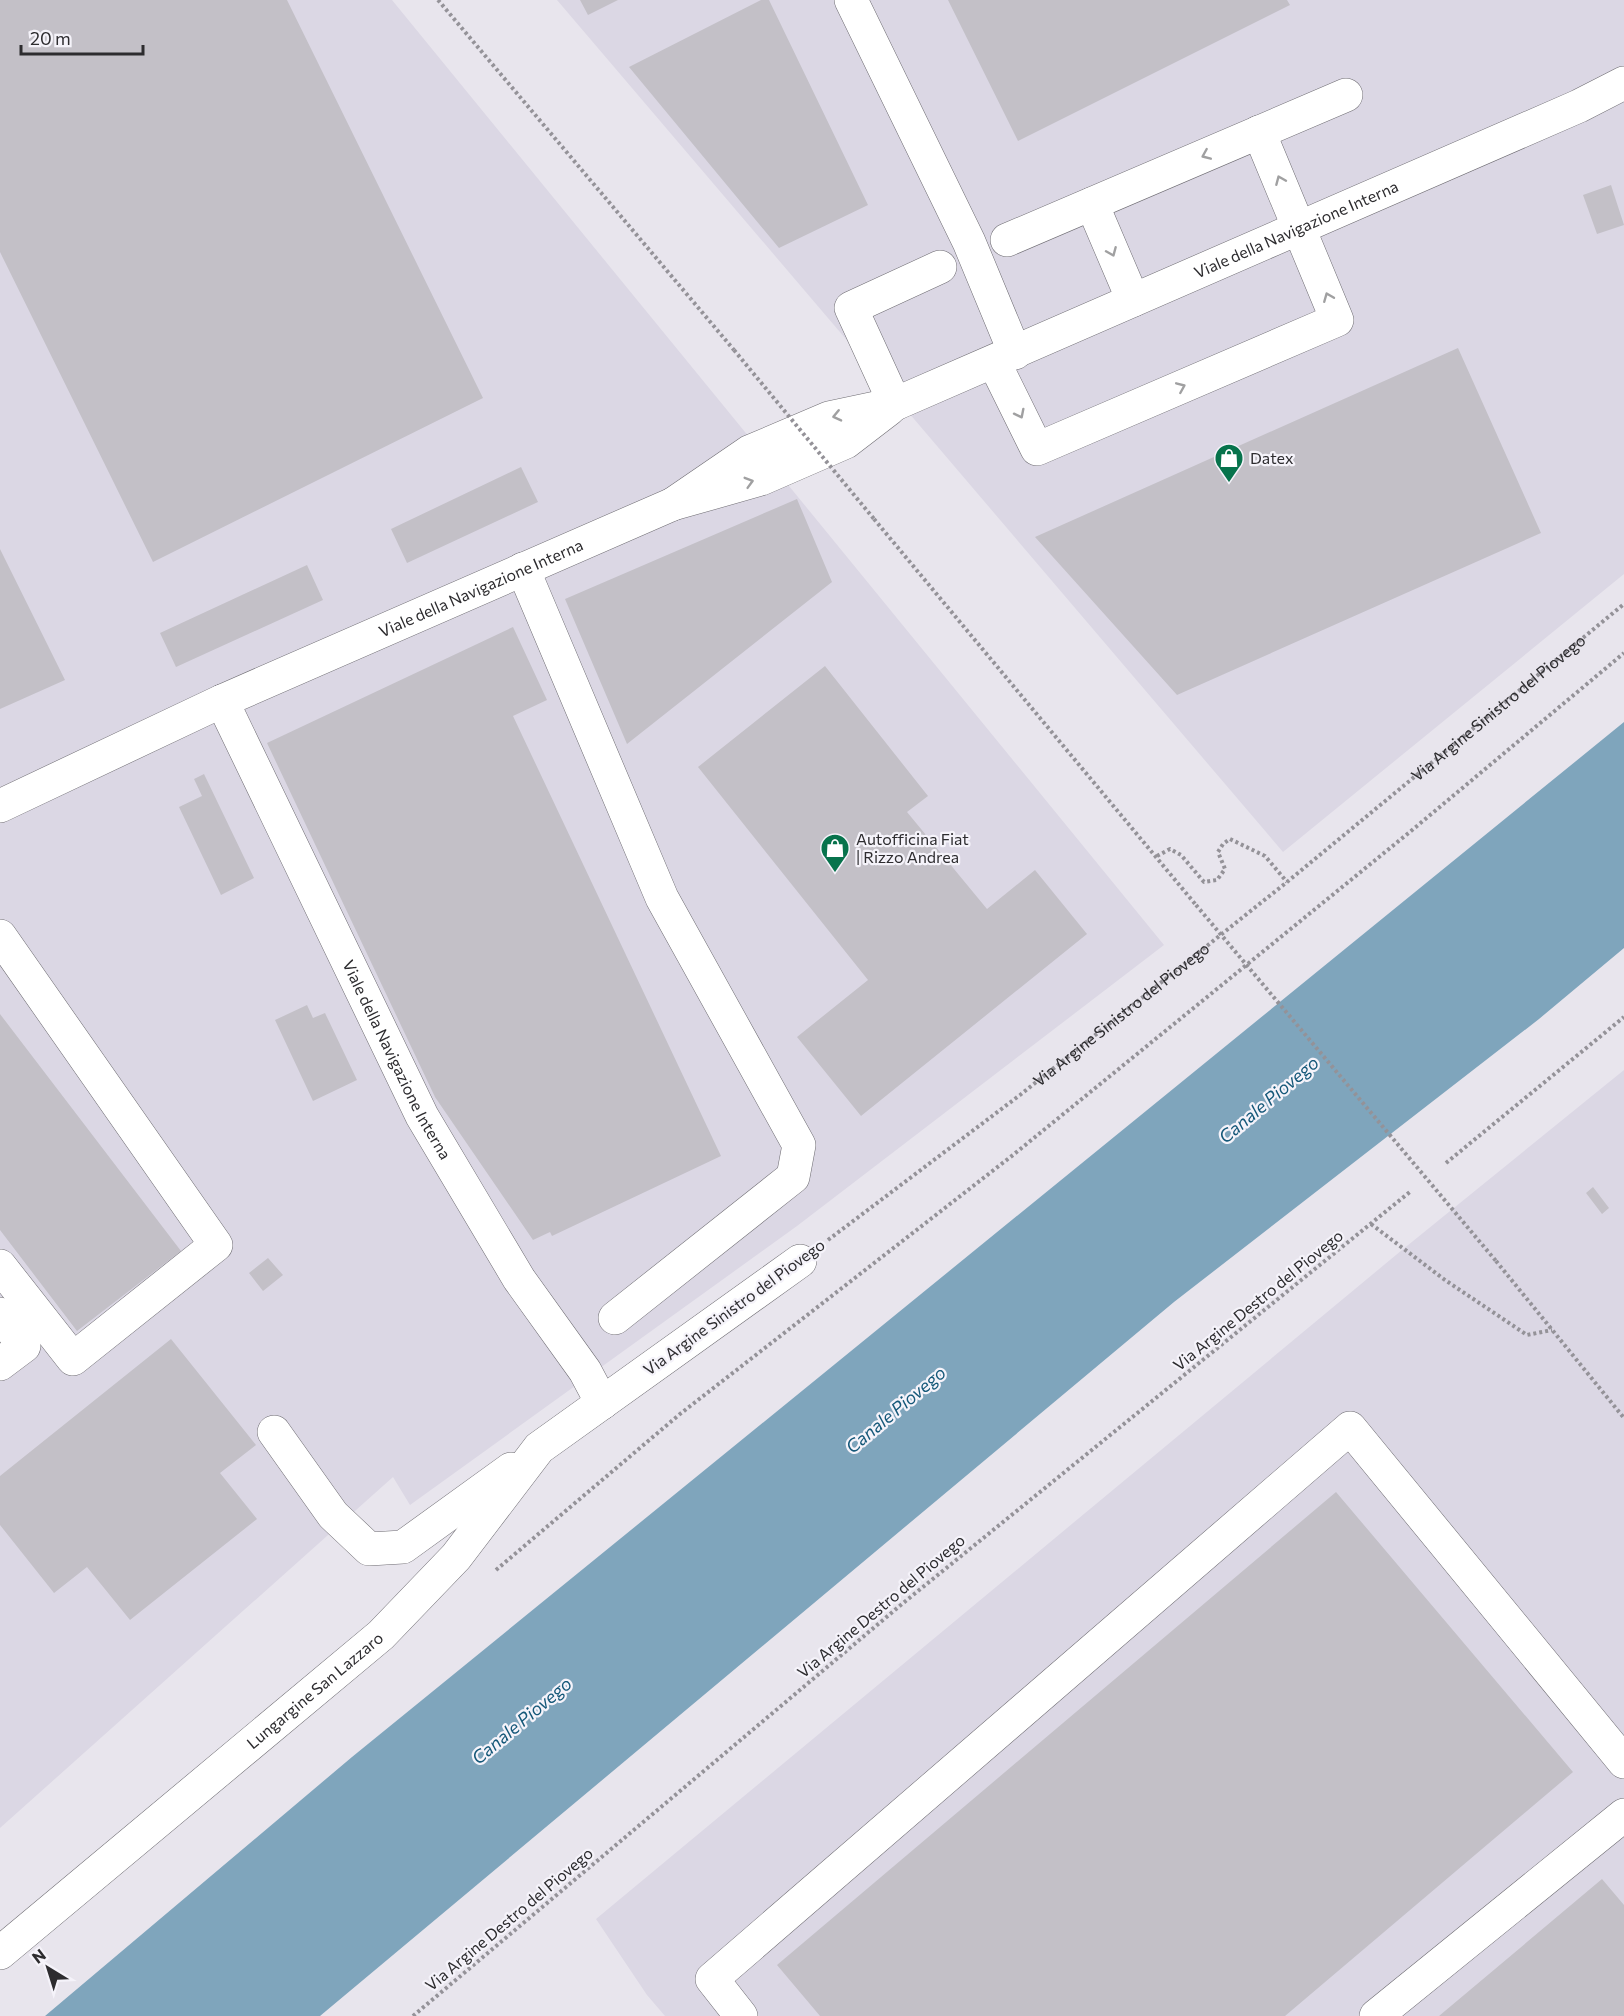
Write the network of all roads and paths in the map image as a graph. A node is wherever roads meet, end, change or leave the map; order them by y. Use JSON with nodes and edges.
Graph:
{"nodes":[{"id":1,"x":438,"y":0,"type":"edge"},
{"id":2,"x":851,"y":0,"type":"edge"},
{"id":3,"x":1624,"y":83,"type":"edge"},
{"id":4,"x":1346,"y":95,"type":"dead end"},
{"id":5,"x":1259,"y":132,"type":"junction"},
{"id":6,"x":1092,"y":204,"type":"junction"},
{"id":7,"x":1300,"y":228,"type":"junction"},
{"id":8,"x":1007,"y":240,"type":"dead end"},
{"id":9,"x":940,"y":267,"type":"dead end"},
{"id":10,"x":1133,"y":300,"type":"junction"},
{"id":11,"x":1004,"y":358,"type":"junction"},
{"id":12,"x":895,"y":404,"type":"junction"},
{"id":13,"x":523,"y":569,"type":"junction"},
{"id":14,"x":1624,"y":604,"type":"edge"},
{"id":15,"x":1624,"y":653,"type":"edge"},
{"id":16,"x":222,"y":701,"type":"junction"},
{"id":17,"x":0,"y":806,"type":"edge"},
{"id":18,"x":1157,"y":856,"type":"junction"},
{"id":19,"x":1287,"y":882,"type":"junction"},
{"id":20,"x":0,"y":936,"type":"edge"},
{"id":21,"x":1624,"y":1017,"type":"edge"},
{"id":22,"x":1446,"y":1163,"type":"dead end"},
{"id":23,"x":1411,"y":1191,"type":"dead end"},
{"id":24,"x":1371,"y":1224,"type":"junction"},
{"id":25,"x":800,"y":1261,"type":"joint"},
{"id":26,"x":0,"y":1266,"type":"edge"},
{"id":27,"x":0,"y":1314,"type":"edge"},
{"id":28,"x":615,"y":1318,"type":"dead end"},
{"id":29,"x":1552,"y":1330,"type":"junction"},
{"id":30,"x":0,"y":1365,"type":"edge"},
{"id":31,"x":602,"y":1402,"type":"junction"},
{"id":32,"x":1624,"y":1418,"type":"edge"},
{"id":33,"x":274,"y":1432,"type":"dead end"},
{"id":34,"x":539,"y":1448,"type":"junction"},
{"id":35,"x":494,"y":1572,"type":"dead end"},
{"id":36,"x":1624,"y":1762,"type":"edge"},
{"id":37,"x":1624,"y":1815,"type":"edge"},
{"id":38,"x":0,"y":1953,"type":"edge"},
{"id":39,"x":413,"y":2016,"type":"edge"},
{"id":40,"x":741,"y":2016,"type":"edge"},
{"id":41,"x":1376,"y":2016,"type":"edge"}],
"edges":[{"from":1,"to":18,"type":"path","bridge":true},
{"from":2,"to":11,"type":"street"},
{"from":3,"to":7,"type":"street","name":"Viale della Navigazione Interna"},
{"from":4,"to":5,"type":"street"},
{"from":5,"to":6,"type":"street","one_way":true},
{"from":7,"to":5,"type":"street","one_way":true},
{"from":6,"to":8,"type":"street"},
{"from":6,"to":10,"type":"street","one_way":true},
{"from":7,"to":10,"type":"street","name":"Viale della Navigazione Interna"},
{"from":11,"to":7,"type":"street","one_way":true},
{"from":9,"to":12,"type":"street"},
{"from":10,"to":11,"type":"street","name":"Viale della Navigazione Interna"},
{"from":11,"to":12,"type":"street","name":"Viale della Navigazione Interna"},
{"from":12,"to":13,"type":"street","name":"Viale della Navigazione Interna"},
{"from":13,"to":16,"type":"street","name":"Viale della Navigazione Interna"},
{"from":13,"to":28,"type":"street"},
{"from":14,"to":19,"type":"path","name":"Via Argine Sinistro del Piovego"},
{"from":15,"to":35,"type":"path"},
{"from":16,"to":17,"type":"street","name":"Viale della Navigazione Interna"},
{"from":16,"to":31,"type":"street","name":"Viale della Navigazione Interna"},
{"from":18,"to":19,"type":"path"},
{"from":18,"to":29,"type":"path","bridge":true},
{"from":19,"to":25,"type":"path","name":"Via Argine Sinistro del Piovego"},
{"from":20,"to":26,"type":"street"},
{"from":21,"to":22,"type":"path"},
{"from":23,"to":24,"type":"path","name":"Via Argine Destro del Piovego"},
{"from":24,"to":29,"type":"path"},
{"from":24,"to":39,"type":"path","name":"Via Argine Destro del Piovego"},
{"from":25,"to":31,"type":"street","name":"Via Argine Sinistro del Piovego"},
{"from":27,"to":30,"type":"street"},
{"from":29,"to":32,"type":"path"},
{"from":31,"to":34,"type":"street","name":"Lungargine San Lazzaro"},
{"from":33,"to":34,"type":"street"},
{"from":34,"to":38,"type":"street","name":"Lungargine San Lazzaro"},
{"from":36,"to":40,"type":"street"},
{"from":37,"to":41,"type":"street"}]}
